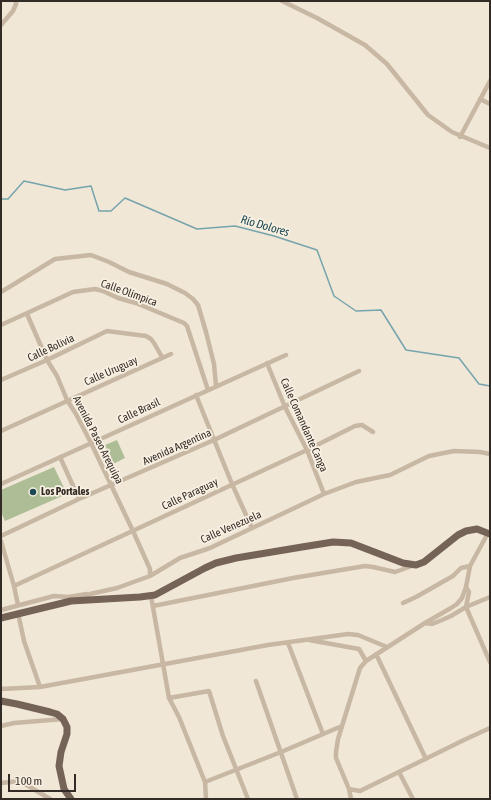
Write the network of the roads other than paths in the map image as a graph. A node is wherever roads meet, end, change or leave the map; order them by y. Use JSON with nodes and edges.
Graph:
{"nodes":[{"id":1,"x":16,"y":1,"type":"edge"},
{"id":2,"x":282,"y":1,"type":"edge"},
{"id":3,"x":1,"y":25,"type":"edge"},
{"id":4,"x":490,"y":81,"type":"edge"},
{"id":5,"x":480,"y":99,"type":"junction"},
{"id":6,"x":490,"y":104,"type":"edge"},
{"id":7,"x":460,"y":136,"type":"junction"},
{"id":8,"x":490,"y":148,"type":"edge"},
{"id":9,"x":1,"y":292,"type":"edge"},
{"id":10,"x":27,"y":314,"type":"junction"},
{"id":11,"x":1,"y":325,"type":"edge"},
{"id":12,"x":170,"y":354,"type":"dead end"},
{"id":13,"x":286,"y":355,"type":"dead end"},
{"id":14,"x":162,"y":357,"type":"junction"},
{"id":15,"x":47,"y":360,"type":"junction"},
{"id":16,"x":267,"y":363,"type":"junction"},
{"id":17,"x":359,"y":371,"type":"dead end"},
{"id":18,"x":1,"y":380,"type":"edge"},
{"id":19,"x":216,"y":386,"type":"junction"},
{"id":20,"x":208,"y":390,"type":"junction"},
{"id":21,"x":196,"y":395,"type":"junction"},
{"id":22,"x":67,"y":400,"type":"junction"},
{"id":23,"x":285,"y":407,"type":"junction"},
{"id":24,"x":1,"y":431,"type":"edge"},
{"id":25,"x":373,"y":432,"type":"dead end"},
{"id":26,"x":214,"y":440,"type":"junction"},
{"id":27,"x":91,"y":443,"type":"junction"},
{"id":28,"x":307,"y":450,"type":"junction"},
{"id":29,"x":490,"y":454,"type":"edge"},
{"id":30,"x":60,"y":457,"type":"junction"},
{"id":31,"x":1,"y":484,"type":"edge"},
{"id":32,"x":232,"y":484,"type":"junction"},
{"id":33,"x":111,"y":485,"type":"junction"},
{"id":34,"x":324,"y":494,"type":"junction"},
{"id":35,"x":79,"y":499,"type":"junction"},
{"id":36,"x":252,"y":528,"type":"junction"},
{"id":37,"x":133,"y":531,"type":"junction"},
{"id":38,"x":489,"y":533,"type":"edge"},
{"id":39,"x":1,"y":536,"type":"edge"},
{"id":40,"x":1,"y":541,"type":"edge"},
{"id":41,"x":413,"y":565,"type":"junction"},
{"id":42,"x":470,"y":566,"type":"junction"},
{"id":43,"x":150,"y":576,"type":"junction"},
{"id":44,"x":14,"y":586,"type":"junction"},
{"id":45,"x":466,"y":587,"type":"junction"},
{"id":46,"x":90,"y":594,"type":"junction"},
{"id":47,"x":151,"y":596,"type":"junction"},
{"id":48,"x":490,"y":597,"type":"edge"},
{"id":49,"x":82,"y":600,"type":"junction"},
{"id":50,"x":403,"y":603,"type":"dead end"},
{"id":51,"x":18,"y":605,"type":"junction"},
{"id":52,"x":153,"y":606,"type":"junction"},
{"id":53,"x":466,"y":607,"type":"junction"},
{"id":54,"x":1,"y":610,"type":"edge"},
{"id":55,"x":18,"y":613,"type":"junction"},
{"id":56,"x":1,"y":618,"type":"edge"},
{"id":57,"x":425,"y":623,"type":"junction"},
{"id":58,"x":304,"y":640,"type":"junction"},
{"id":59,"x":288,"y":643,"type":"junction"},
{"id":60,"x":387,"y":647,"type":"junction"},
{"id":61,"x":376,"y":654,"type":"junction"},
{"id":62,"x":366,"y":661,"type":"junction"},
{"id":63,"x":490,"y":662,"type":"edge"},
{"id":64,"x":162,"y":665,"type":"junction"},
{"id":65,"x":256,"y":681,"type":"dead end"},
{"id":66,"x":40,"y":687,"type":"junction"},
{"id":67,"x":1,"y":689,"type":"edge"},
{"id":68,"x":169,"y":698,"type":"junction"},
{"id":69,"x":1,"y":701,"type":"edge"},
{"id":70,"x":63,"y":719,"type":"junction"},
{"id":71,"x":1,"y":726,"type":"edge"},
{"id":72,"x":342,"y":726,"type":"junction"},
{"id":73,"x":490,"y":728,"type":"edge"},
{"id":74,"x":323,"y":734,"type":"junction"},
{"id":75,"x":281,"y":752,"type":"junction"},
{"id":76,"x":426,"y":759,"type":"junction"},
{"id":77,"x":237,"y":769,"type":"junction"},
{"id":78,"x":400,"y":772,"type":"junction"},
{"id":79,"x":205,"y":782,"type":"junction"},
{"id":80,"x":1,"y":783,"type":"edge"},
{"id":81,"x":349,"y":789,"type":"junction"},
{"id":82,"x":50,"y":799,"type":"edge"},
{"id":83,"x":71,"y":799,"type":"edge"},
{"id":84,"x":206,"y":799,"type":"edge"},
{"id":85,"x":248,"y":799,"type":"edge"},
{"id":86,"x":297,"y":799,"type":"edge"},
{"id":87,"x":351,"y":799,"type":"edge"},
{"id":88,"x":413,"y":799,"type":"edge"}],
"edges":[{"from":1,"to":3,"type":"street"},
{"from":2,"to":7,"type":"street"},
{"from":4,"to":5,"type":"street"},
{"from":5,"to":6,"type":"street"},
{"from":5,"to":7,"type":"street"},
{"from":7,"to":8,"type":"street"},
{"from":9,"to":19,"type":"street"},
{"from":10,"to":11,"type":"street","name":"Calle Olímpica"},
{"from":10,"to":15,"type":"street","name":"Avenida Paseo Arequipa"},
{"from":10,"to":20,"type":"street","name":"Calle Olímpica"},
{"from":12,"to":14,"type":"street","name":"Calle Uruguay"},
{"from":13,"to":16,"type":"street","name":"Calle Brasil"},
{"from":14,"to":15,"type":"street","name":"Calle Bolivia"},
{"from":14,"to":22,"type":"street","name":"Calle Uruguay"},
{"from":15,"to":18,"type":"street","name":"Calle Bolivia"},
{"from":15,"to":22,"type":"street","name":"Avenida Paseo Arequipa"},
{"from":16,"to":19,"type":"street","name":"Calle Brasil"},
{"from":16,"to":23,"type":"street","name":"Calle Comandante Canga"},
{"from":17,"to":23,"type":"street","name":"Avenida Argentina"},
{"from":19,"to":20,"type":"street","name":"Calle Brasil"},
{"from":20,"to":21,"type":"street","name":"Calle Brasil"},
{"from":21,"to":26,"type":"street"},
{"from":21,"to":27,"type":"street","name":"Calle Brasil"},
{"from":22,"to":24,"type":"street","name":"Calle Uruguay"},
{"from":22,"to":27,"type":"street","name":"Avenida Paseo Arequipa"},
{"from":23,"to":26,"type":"street","name":"Avenida Argentina"},
{"from":23,"to":28,"type":"street","name":"Calle Comandante Canga"},
{"from":25,"to":28,"type":"street","name":"Calle Paraguay"},
{"from":26,"to":32,"type":"street"},
{"from":26,"to":33,"type":"street","name":"Avenida Argentina"},
{"from":27,"to":30,"type":"street","name":"Calle Brasil"},
{"from":27,"to":33,"type":"street","name":"Avenida Paseo Arequipa"},
{"from":28,"to":32,"type":"street","name":"Calle Paraguay"},
{"from":28,"to":34,"type":"street","name":"Calle Comandante Canga"},
{"from":29,"to":34,"type":"street","name":"Calle Venezuela"},
{"from":30,"to":31,"type":"street","name":"Calle Brasil"},
{"from":30,"to":35,"type":"street"},
{"from":32,"to":36,"type":"street"},
{"from":32,"to":37,"type":"street","name":"Calle Paraguay"},
{"from":33,"to":35,"type":"street","name":"Avenida Argentina"},
{"from":33,"to":37,"type":"street","name":"Avenida Paseo Arequipa"},
{"from":34,"to":36,"type":"street","name":"Calle Venezuela"},
{"from":35,"to":39,"type":"street","name":"Avenida Argentina"},
{"from":36,"to":43,"type":"street","name":"Calle Venezuela"},
{"from":37,"to":43,"type":"street","name":"Avenida Paseo Arequipa"},
{"from":37,"to":44,"type":"street","name":"Calle Paraguay"},
{"from":38,"to":41,"type":"main road"},
{"from":38,"to":42,"type":"street"},
{"from":40,"to":44,"type":"street"},
{"from":41,"to":47,"type":"main road"},
{"from":41,"to":52,"type":"street"},
{"from":42,"to":45,"type":"street"},
{"from":42,"to":50,"type":"street"},
{"from":43,"to":46,"type":"street","name":"Calle Venezuela"},
{"from":44,"to":51,"type":"street"},
{"from":45,"to":53,"type":"street"},
{"from":45,"to":57,"type":"street"},
{"from":46,"to":49,"type":"street","name":"Calle Venezuela"},
{"from":46,"to":51,"type":"street"},
{"from":47,"to":49,"type":"main road"},
{"from":47,"to":52,"type":"street"},
{"from":48,"to":53,"type":"street"},
{"from":49,"to":55,"type":"main road"},
{"from":51,"to":54,"type":"street"},
{"from":52,"to":64,"type":"street"},
{"from":53,"to":57,"type":"street"},
{"from":53,"to":63,"type":"street"},
{"from":55,"to":56,"type":"main road"},
{"from":55,"to":66,"type":"street"},
{"from":57,"to":60,"type":"street"},
{"from":58,"to":59,"type":"street"},
{"from":58,"to":60,"type":"street"},
{"from":58,"to":62,"type":"street"},
{"from":59,"to":64,"type":"street"},
{"from":59,"to":74,"type":"street"},
{"from":60,"to":61,"type":"street"},
{"from":61,"to":62,"type":"street"},
{"from":61,"to":76,"type":"street"},
{"from":62,"to":72,"type":"street"},
{"from":64,"to":66,"type":"street"},
{"from":64,"to":68,"type":"street"},
{"from":65,"to":75,"type":"street"},
{"from":66,"to":67,"type":"street"},
{"from":68,"to":77,"type":"street"},
{"from":68,"to":79,"type":"street"},
{"from":69,"to":70,"type":"main road"},
{"from":70,"to":71,"type":"street"},
{"from":70,"to":83,"type":"main road"},
{"from":72,"to":74,"type":"street"},
{"from":72,"to":81,"type":"street"},
{"from":73,"to":76,"type":"street"},
{"from":74,"to":75,"type":"street"},
{"from":75,"to":77,"type":"street"},
{"from":75,"to":86,"type":"street"},
{"from":76,"to":78,"type":"street"},
{"from":77,"to":79,"type":"street"},
{"from":77,"to":85,"type":"street"},
{"from":78,"to":81,"type":"street"},
{"from":78,"to":88,"type":"street"},
{"from":79,"to":84,"type":"street"},
{"from":80,"to":82,"type":"street"},
{"from":81,"to":87,"type":"street"}]}
